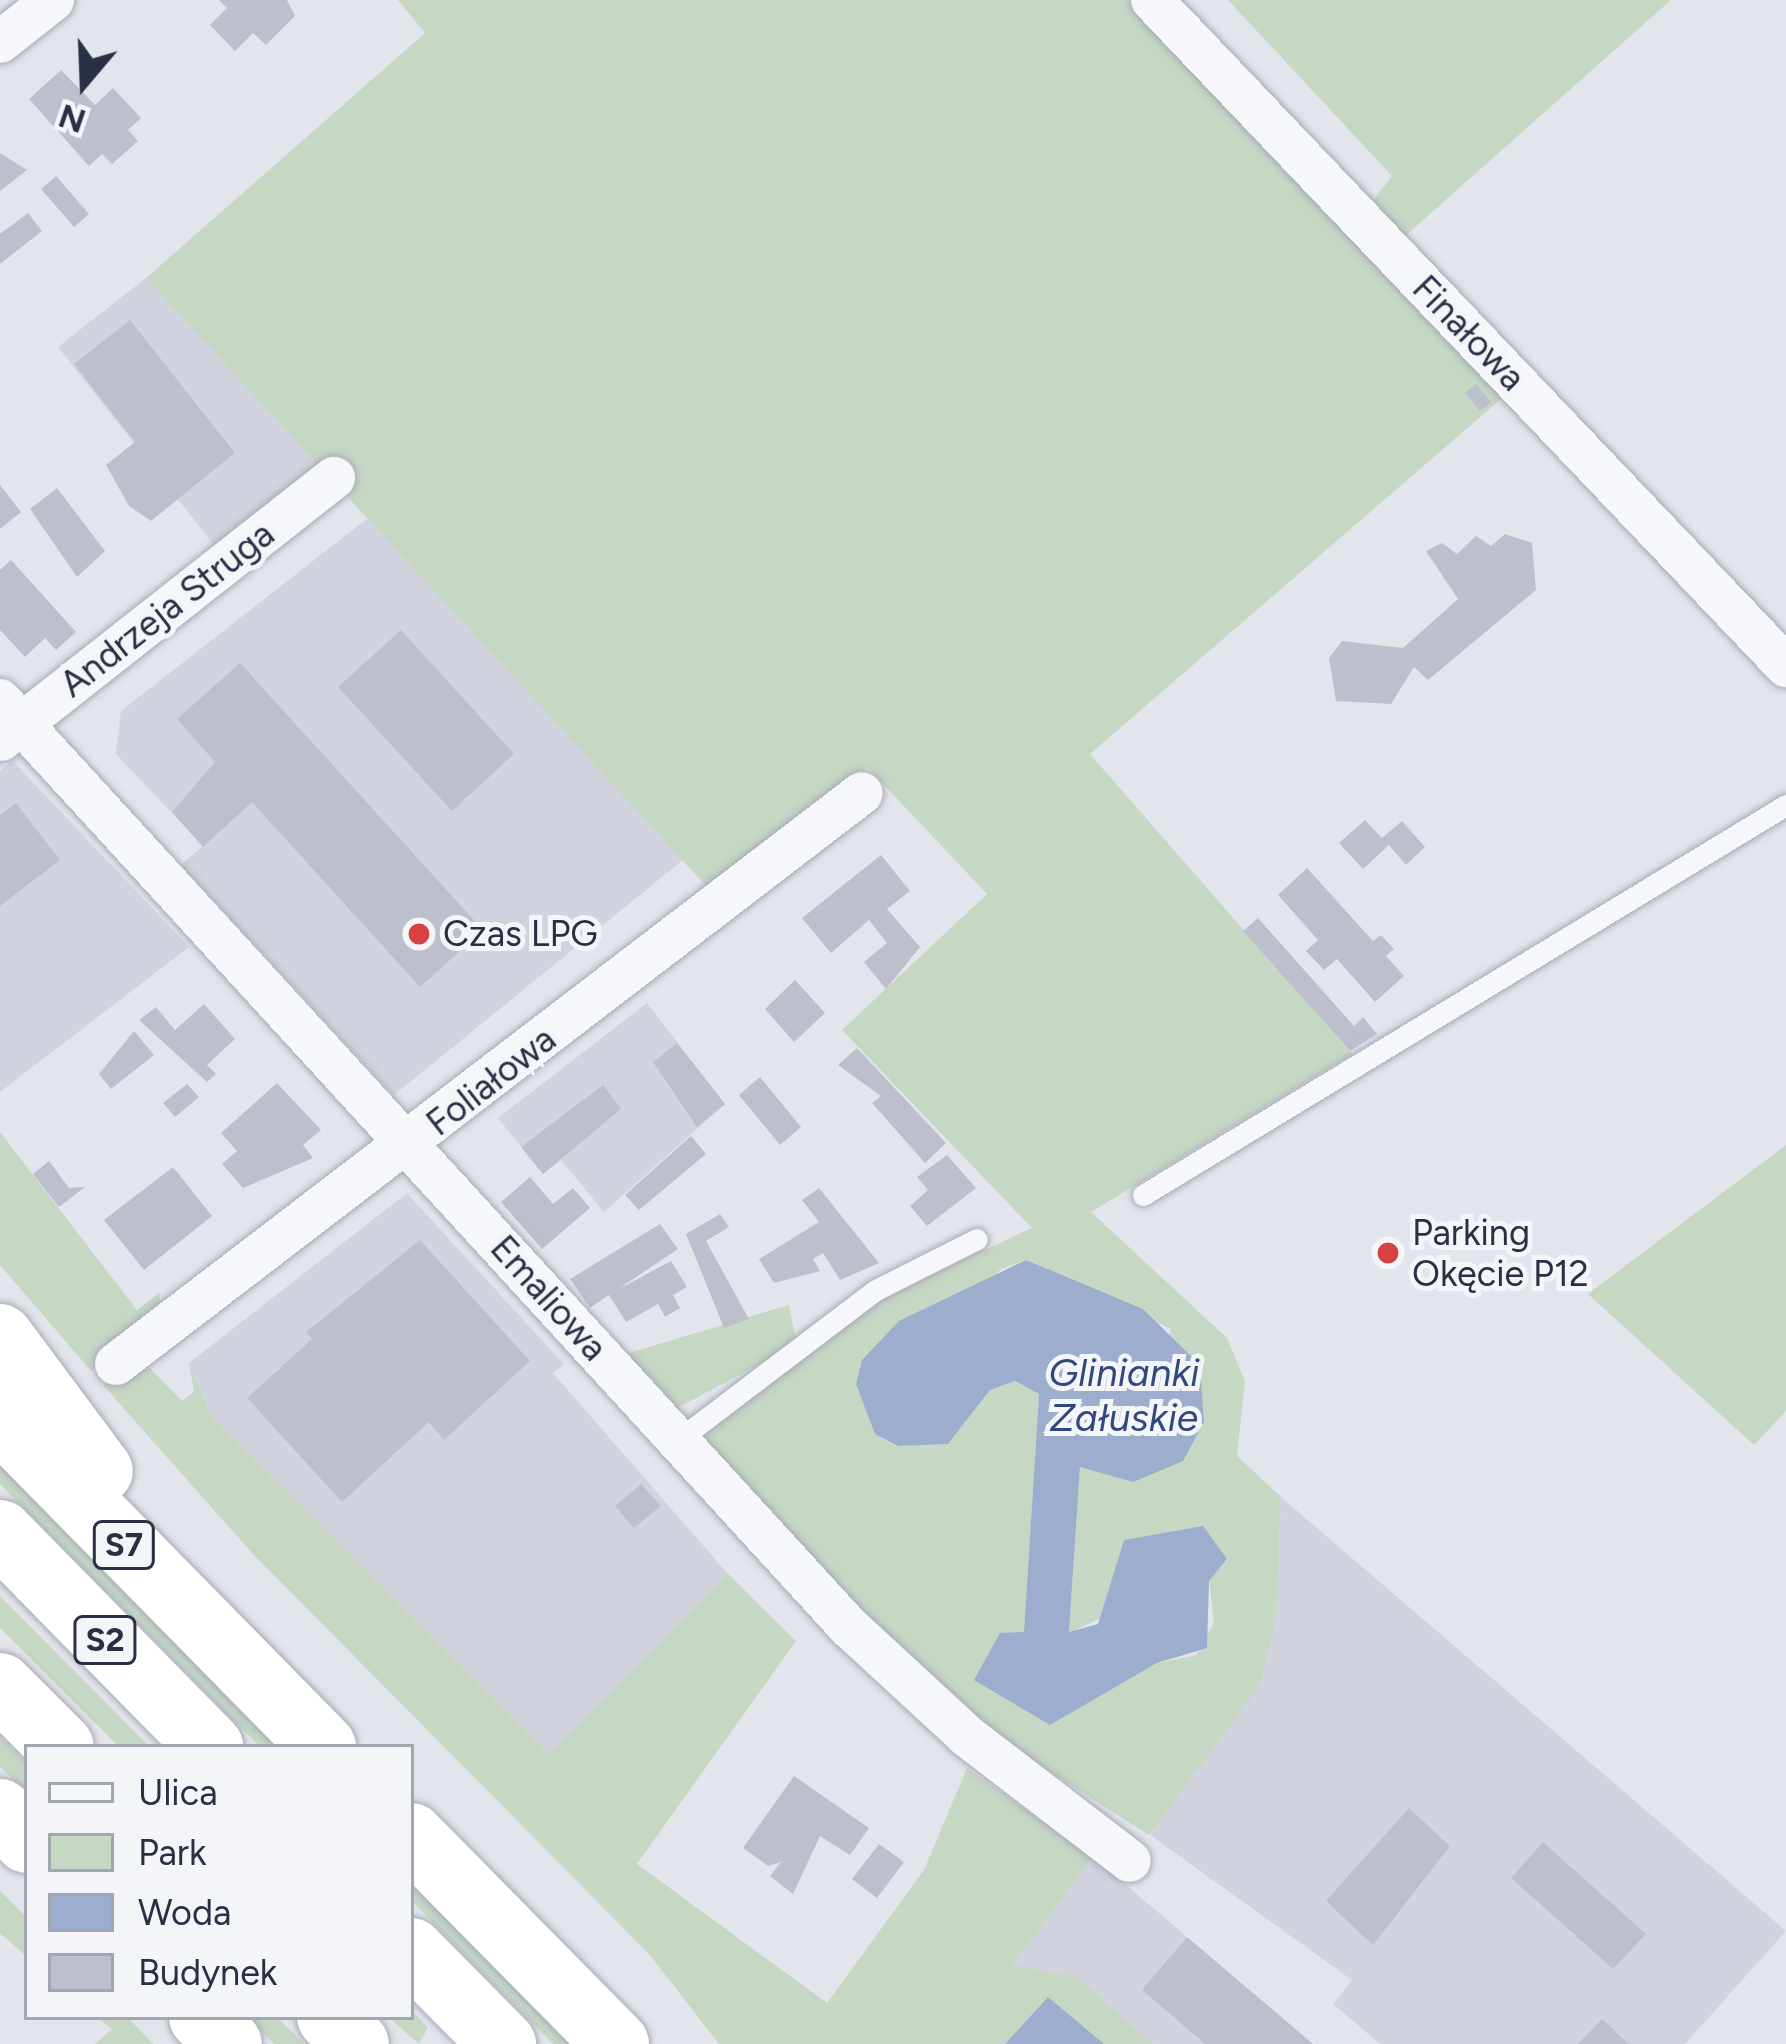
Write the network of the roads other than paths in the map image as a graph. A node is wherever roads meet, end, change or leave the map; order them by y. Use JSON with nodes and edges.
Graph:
{"nodes":[{"id":1,"x":53,"y":0,"type":"edge"},
{"id":2,"x":1151,"y":0,"type":"edge"},
{"id":3,"x":0,"y":42,"type":"edge"},
{"id":4,"x":334,"y":478,"type":"dead end"},
{"id":5,"x":1786,"y":666,"type":"edge"},
{"id":6,"x":7,"y":722,"type":"edge"},
{"id":7,"x":862,"y":793,"type":"dead end"},
{"id":8,"x":1786,"y":805,"type":"edge"},
{"id":9,"x":409,"y":1144,"type":"junction"},
{"id":10,"x":1143,"y":1195,"type":"dead end"},
{"id":11,"x":976,"y":1239,"type":"dead end"},
{"id":12,"x":0,"y":1336,"type":"edge"},
{"id":13,"x":116,"y":1364,"type":"dead end"},
{"id":14,"x":0,"y":1418,"type":"edge"},
{"id":15,"x":678,"y":1440,"type":"junction"},
{"id":16,"x":0,"y":1533,"type":"edge"},
{"id":17,"x":248,"y":1672,"type":"junction"},
{"id":18,"x":0,"y":1686,"type":"edge"},
{"id":19,"x":58,"y":1744,"type":"edge"},
{"id":20,"x":208,"y":1744,"type":"edge"},
{"id":21,"x":320,"y":1744,"type":"edge"},
{"id":22,"x":0,"y":1812,"type":"edge"},
{"id":23,"x":24,"y":1837,"type":"edge"},
{"id":24,"x":414,"y":1839,"type":"edge"},
{"id":25,"x":1130,"y":1861,"type":"dead end"},
{"id":26,"x":414,"y":1954,"type":"edge"},
{"id":27,"x":205,"y":2020,"type":"edge"},
{"id":28,"x":333,"y":2020,"type":"edge"},
{"id":29,"x":229,"y":2044,"type":"edge"},
{"id":30,"x":356,"y":2044,"type":"edge"},
{"id":31,"x":502,"y":2044,"type":"edge"},
{"id":32,"x":616,"y":2044,"type":"edge"}],
"edges":[{"from":1,"to":3,"type":"street"},
{"from":2,"to":5,"type":"street","name":"Finałowa"},
{"from":4,"to":6,"type":"street","name":"Andrzeja Struga"},
{"from":6,"to":9,"type":"street","name":"Emaliowa"},
{"from":7,"to":9,"type":"street","name":"Foliałowa"},
{"from":8,"to":10,"type":"lane"},
{"from":9,"to":13,"type":"street","name":"Foliałowa"},
{"from":9,"to":15,"type":"street","name":"Emaliowa"},
{"from":11,"to":15,"type":"lane"},
{"from":12,"to":17,"type":"highway"},
{"from":14,"to":17,"type":"highway","number":"S7"},
{"from":15,"to":25,"type":"street","name":"Emaliowa"},
{"from":16,"to":20,"type":"highway","number":"S2"},
{"from":17,"to":21,"type":"highway","number":"S7"},
{"from":18,"to":19,"type":"highway"},
{"from":22,"to":23,"type":"highway"},
{"from":24,"to":32,"type":"highway"},
{"from":26,"to":31,"type":"highway"},
{"from":27,"to":29,"type":"highway"},
{"from":28,"to":30,"type":"highway"}]}
